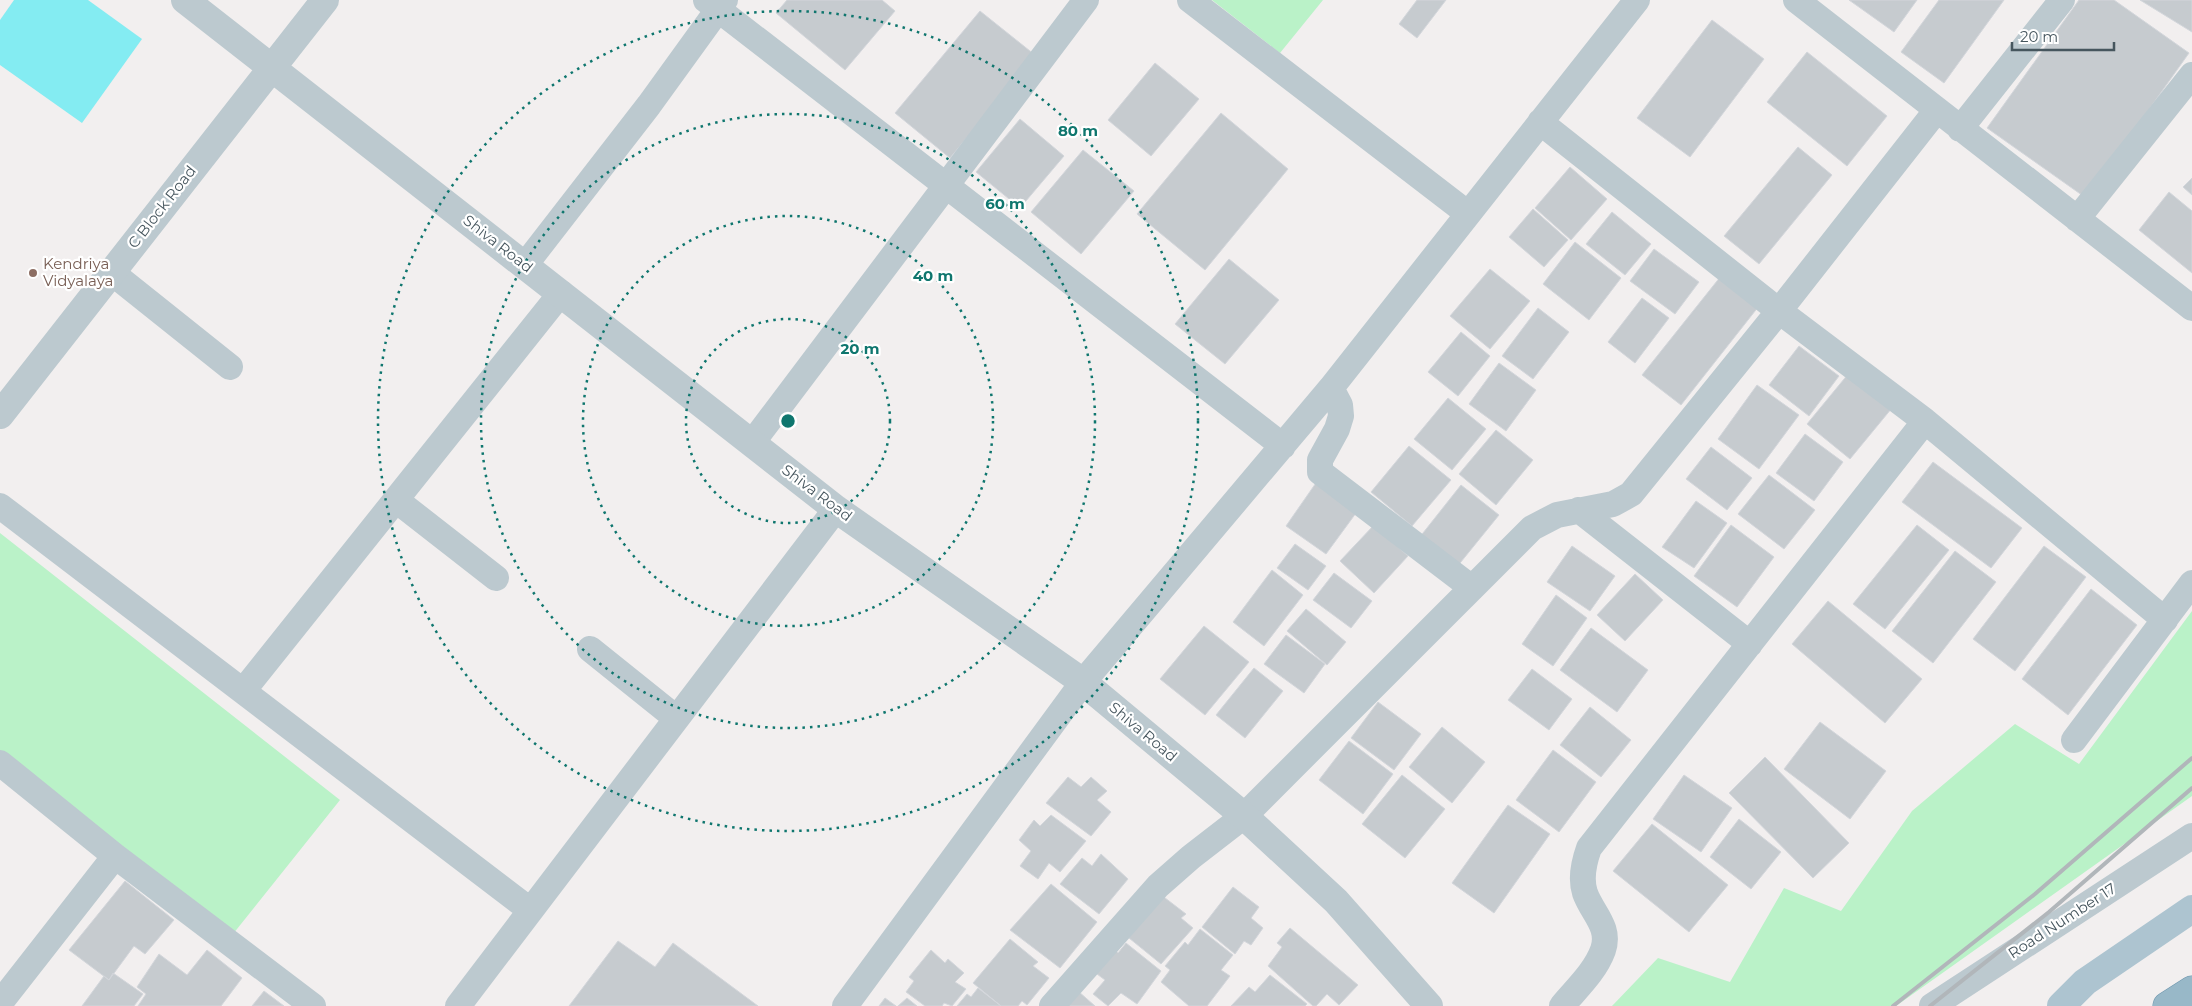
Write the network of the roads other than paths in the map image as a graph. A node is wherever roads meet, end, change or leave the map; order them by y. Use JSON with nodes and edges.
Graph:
{"nodes":[{"id":1,"x":186,"y":0,"type":"edge"},
{"id":2,"x":325,"y":0,"type":"edge"},
{"id":3,"x":1086,"y":0,"type":"edge"},
{"id":4,"x":1190,"y":0,"type":"edge"},
{"id":5,"x":1637,"y":0,"type":"edge"},
{"id":6,"x":1796,"y":0,"type":"edge"},
{"id":7,"x":2062,"y":0,"type":"edge"},
{"id":8,"x":717,"y":3,"type":"edge"},
{"id":9,"x":271,"y":67,"type":"junction"},
{"id":10,"x":2192,"y":75,"type":"edge"},
{"id":11,"x":1936,"y":111,"type":"junction"},
{"id":12,"x":1540,"y":122,"type":"junction"},
{"id":13,"x":1960,"y":129,"type":"junction"},
{"id":14,"x":946,"y":186,"type":"junction"},
{"id":15,"x":1467,"y":213,"type":"junction"},
{"id":16,"x":2077,"y":219,"type":"junction"},
{"id":17,"x":525,"y":264,"type":"junction"},
{"id":18,"x":111,"y":272,"type":"junction"},
{"id":19,"x":561,"y":293,"type":"junction"},
{"id":20,"x":2192,"y":308,"type":"edge"},
{"id":21,"x":1779,"y":310,"type":"junction"},
{"id":22,"x":230,"y":367,"type":"dead end"},
{"id":23,"x":1331,"y":388,"type":"junction"},
{"id":24,"x":0,"y":415,"type":"edge"},
{"id":25,"x":1925,"y":421,"type":"junction"},
{"id":26,"x":752,"y":443,"type":"junction"},
{"id":27,"x":1283,"y":446,"type":"junction"},
{"id":28,"x":396,"y":500,"type":"junction"},
{"id":29,"x":0,"y":506,"type":"edge"},
{"id":30,"x":836,"y":509,"type":"junction"},
{"id":31,"x":1579,"y":510,"type":"junction"},
{"id":32,"x":496,"y":578,"type":"dead end"},
{"id":33,"x":2192,"y":583,"type":"edge"},
{"id":34,"x":1472,"y":588,"type":"junction"},
{"id":35,"x":2165,"y":620,"type":"junction"},
{"id":36,"x":1750,"y":644,"type":"junction"},
{"id":37,"x":590,"y":649,"type":"dead end"},
{"id":38,"x":1083,"y":682,"type":"junction"},
{"id":39,"x":243,"y":691,"type":"junction"},
{"id":40,"x":676,"y":718,"type":"junction"},
{"id":41,"x":2074,"y":740,"type":"dead end"},
{"id":42,"x":0,"y":763,"type":"edge"},
{"id":43,"x":1244,"y":816,"type":"junction"},
{"id":44,"x":2192,"y":836,"type":"edge"},
{"id":45,"x":115,"y":856,"type":"junction"},
{"id":46,"x":2192,"y":909,"type":"edge"},
{"id":47,"x":530,"y":910,"type":"junction"},
{"id":48,"x":2192,"y":990,"type":"edge"},
{"id":49,"x":0,"y":1004,"type":"edge"},
{"id":50,"x":313,"y":1006,"type":"edge"},
{"id":51,"x":458,"y":1006,"type":"edge"},
{"id":52,"x":845,"y":1006,"type":"edge"},
{"id":53,"x":1052,"y":1006,"type":"edge"},
{"id":54,"x":1428,"y":1006,"type":"edge"},
{"id":55,"x":1562,"y":1006,"type":"edge"},
{"id":56,"x":1932,"y":1006,"type":"edge"},
{"id":57,"x":2062,"y":1006,"type":"edge"},
{"id":58,"x":2168,"y":1006,"type":"edge"}],
"edges":[{"from":1,"to":9,"type":"street","name":"Shiva Road"},
{"from":2,"to":9,"type":"street","name":"C Block Road"},
{"from":3,"to":14,"type":"street"},
{"from":4,"to":15,"type":"street"},
{"from":5,"to":12,"type":"street"},
{"from":6,"to":11,"type":"street"},
{"from":7,"to":13,"type":"street"},
{"from":8,"to":14,"type":"street"},
{"from":8,"to":17,"type":"street"},
{"from":9,"to":17,"type":"street","name":"Shiva Road"},
{"from":9,"to":18,"type":"street","name":"C Block Road"},
{"from":10,"to":16,"type":"street"},
{"from":11,"to":13,"type":"street"},
{"from":11,"to":21,"type":"street"},
{"from":12,"to":15,"type":"street"},
{"from":12,"to":21,"type":"street"},
{"from":13,"to":16,"type":"street"},
{"from":14,"to":26,"type":"street"},
{"from":14,"to":27,"type":"street"},
{"from":15,"to":23,"type":"street"},
{"from":16,"to":20,"type":"street"},
{"from":17,"to":19,"type":"street","name":"Shiva Road"},
{"from":18,"to":22,"type":"street"},
{"from":18,"to":24,"type":"street","name":"C Block Road"},
{"from":19,"to":26,"type":"street","name":"Shiva Road"},
{"from":19,"to":28,"type":"street"},
{"from":21,"to":25,"type":"street"},
{"from":21,"to":31,"type":"street"},
{"from":23,"to":27,"type":"street"},
{"from":23,"to":34,"type":"street"},
{"from":25,"to":35,"type":"street"},
{"from":25,"to":36,"type":"street"},
{"from":26,"to":30,"type":"street","name":"Shiva Road"},
{"from":27,"to":38,"type":"street"},
{"from":28,"to":32,"type":"street"},
{"from":28,"to":39,"type":"street"},
{"from":29,"to":39,"type":"street"},
{"from":30,"to":38,"type":"street","name":"Shiva Road"},
{"from":30,"to":40,"type":"street"},
{"from":31,"to":34,"type":"street"},
{"from":31,"to":36,"type":"street"},
{"from":33,"to":35,"type":"street"},
{"from":34,"to":43,"type":"street"},
{"from":35,"to":41,"type":"street"},
{"from":36,"to":55,"type":"street"},
{"from":37,"to":40,"type":"street"},
{"from":38,"to":43,"type":"street","name":"Shiva Road"},
{"from":38,"to":52,"type":"street"},
{"from":39,"to":47,"type":"street"},
{"from":40,"to":47,"type":"street"},
{"from":42,"to":45,"type":"street"},
{"from":43,"to":53,"type":"street"},
{"from":43,"to":54,"type":"street","name":"Shiva Road"},
{"from":44,"to":56,"type":"street","name":"Road Number 17"},
{"from":45,"to":49,"type":"street"},
{"from":45,"to":50,"type":"street"},
{"from":46,"to":57,"type":"main road"},
{"from":47,"to":51,"type":"street"},
{"from":48,"to":58,"type":"highway"}]}
